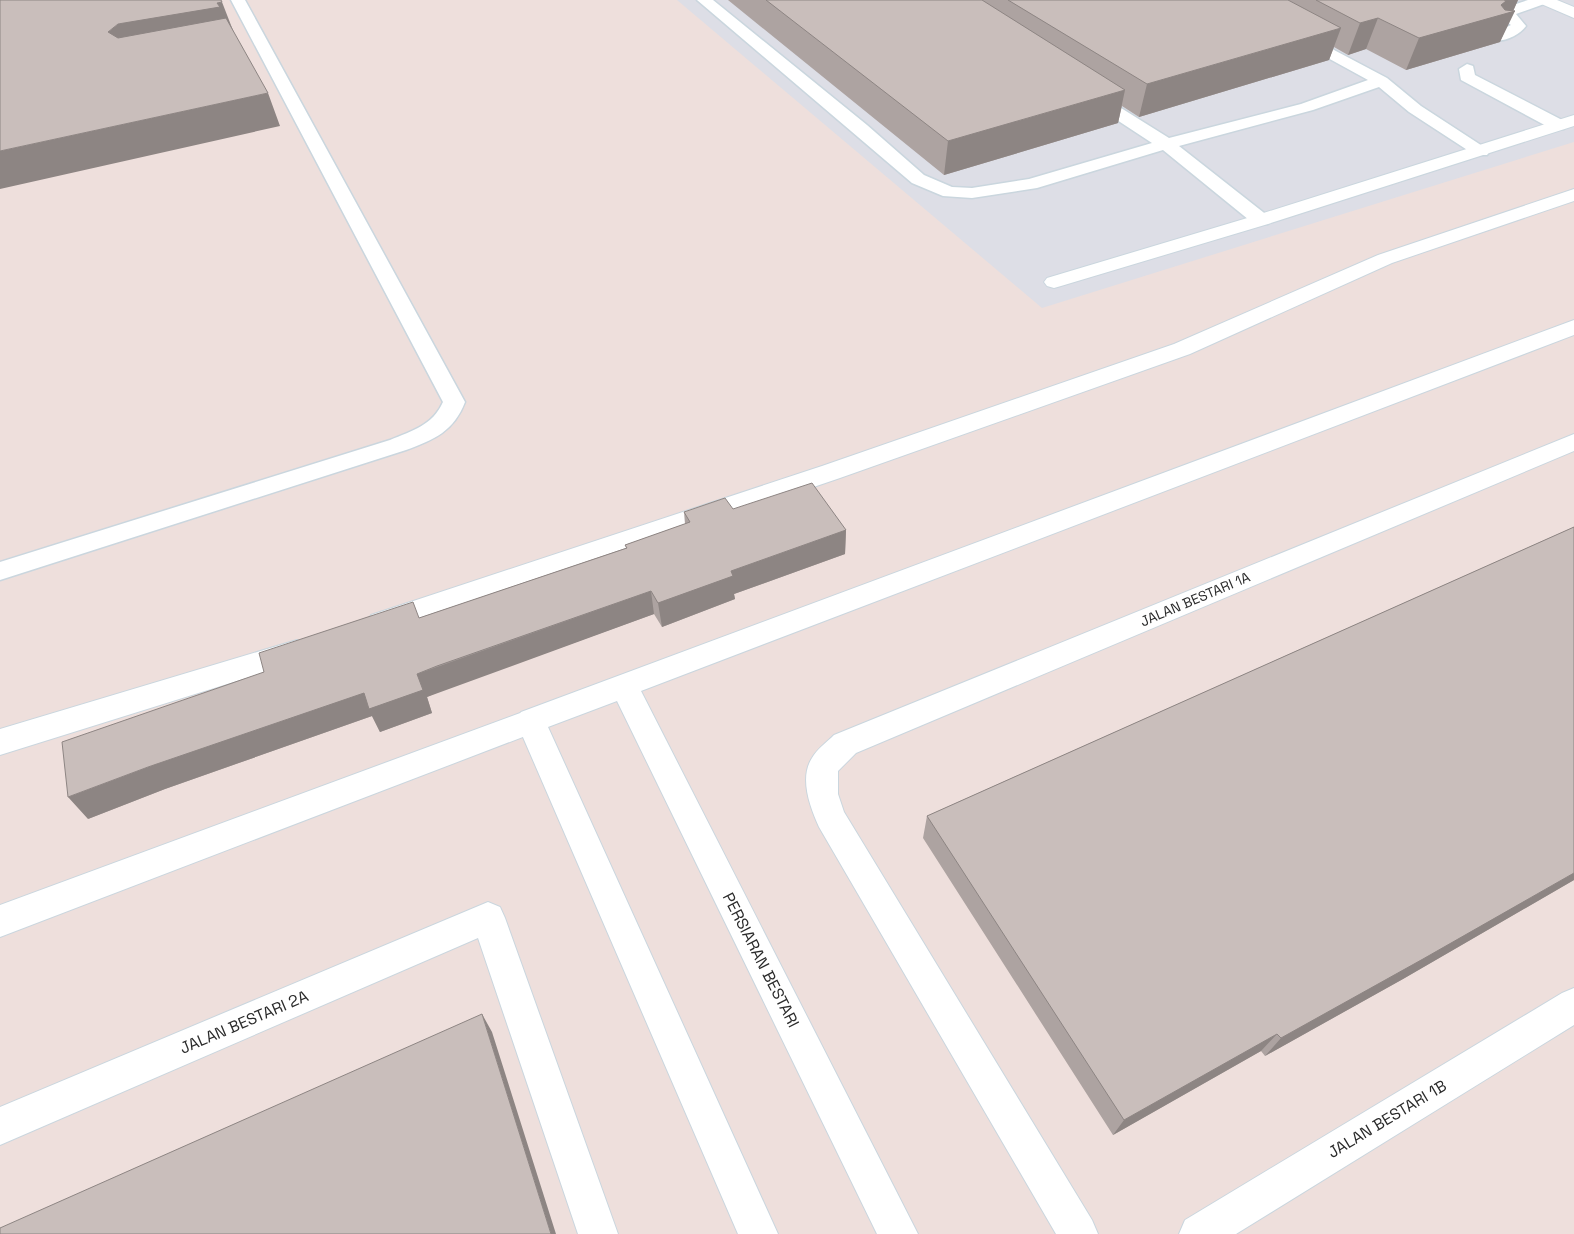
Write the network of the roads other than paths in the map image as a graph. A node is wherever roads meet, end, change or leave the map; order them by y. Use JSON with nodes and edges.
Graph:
{"nodes":[{"id":1,"x":238,"y":0,"type":"edge"},
{"id":2,"x":704,"y":0,"type":"edge"},
{"id":3,"x":1543,"y":0,"type":"edge"},
{"id":4,"x":1481,"y":4,"type":"edge"},
{"id":5,"x":1504,"y":13,"type":"junction"},
{"id":6,"x":1574,"y":14,"type":"edge"},
{"id":7,"x":1285,"y":29,"type":"edge"},
{"id":8,"x":1497,"y":36,"type":"edge"},
{"id":9,"x":1467,"y":69,"type":"dead end"},
{"id":10,"x":1381,"y":81,"type":"junction"},
{"id":11,"x":1074,"y":85,"type":"edge"},
{"id":12,"x":1566,"y":122,"type":"edge"},
{"id":13,"x":1166,"y":144,"type":"junction"},
{"id":14,"x":1481,"y":151,"type":"junction"},
{"id":15,"x":1574,"y":195,"type":"edge"},
{"id":16,"x":1261,"y":220,"type":"junction"},
{"id":17,"x":1054,"y":282,"type":"dead end"},
{"id":18,"x":1574,"y":327,"type":"edge"},
{"id":19,"x":1574,"y":442,"type":"edge"},
{"id":20,"x":0,"y":571,"type":"edge"},
{"id":21,"x":362,"y":629,"type":"edge"},
{"id":22,"x":316,"y":645,"type":"edge"},
{"id":23,"x":624,"y":686,"type":"junction"},
{"id":24,"x":531,"y":721,"type":"junction"},
{"id":25,"x":0,"y":742,"type":"edge"},
{"id":26,"x":0,"y":921,"type":"edge"},
{"id":27,"x":1574,"y":1004,"type":"edge"},
{"id":28,"x":0,"y":1126,"type":"edge"},
{"id":29,"x":598,"y":1234,"type":"edge"},
{"id":30,"x":758,"y":1234,"type":"edge"},
{"id":31,"x":898,"y":1234,"type":"edge"},
{"id":32,"x":1078,"y":1234,"type":"edge"},
{"id":33,"x":1199,"y":1234,"type":"edge"}],
"edges":[{"from":1,"to":20,"type":"lane"},
{"from":2,"to":13,"type":"lane"},
{"from":3,"to":5,"type":"lane"},
{"from":3,"to":6,"type":"street"},
{"from":4,"to":5,"type":"lane"},
{"from":5,"to":8,"type":"lane"},
{"from":7,"to":10,"type":"lane"},
{"from":9,"to":12,"type":"lane"},
{"from":10,"to":13,"type":"lane"},
{"from":10,"to":14,"type":"lane"},
{"from":11,"to":13,"type":"lane"},
{"from":12,"to":14,"type":"street"},
{"from":13,"to":16,"type":"lane"},
{"from":14,"to":16,"type":"street"},
{"from":15,"to":21,"type":"street"},
{"from":16,"to":17,"type":"street"},
{"from":18,"to":23,"type":"street"},
{"from":19,"to":32,"type":"street","name":"JALAN BESTARI 1A"},
{"from":22,"to":25,"type":"street"},
{"from":23,"to":24,"type":"street"},
{"from":23,"to":31,"type":"street","name":"PERSIARAN BESTARI"},
{"from":24,"to":26,"type":"street"},
{"from":24,"to":30,"type":"street"},
{"from":27,"to":33,"type":"street","name":"JALAN BESTARI 1B"},
{"from":28,"to":29,"type":"street","name":"JALAN BESTARI 2A"}]}
